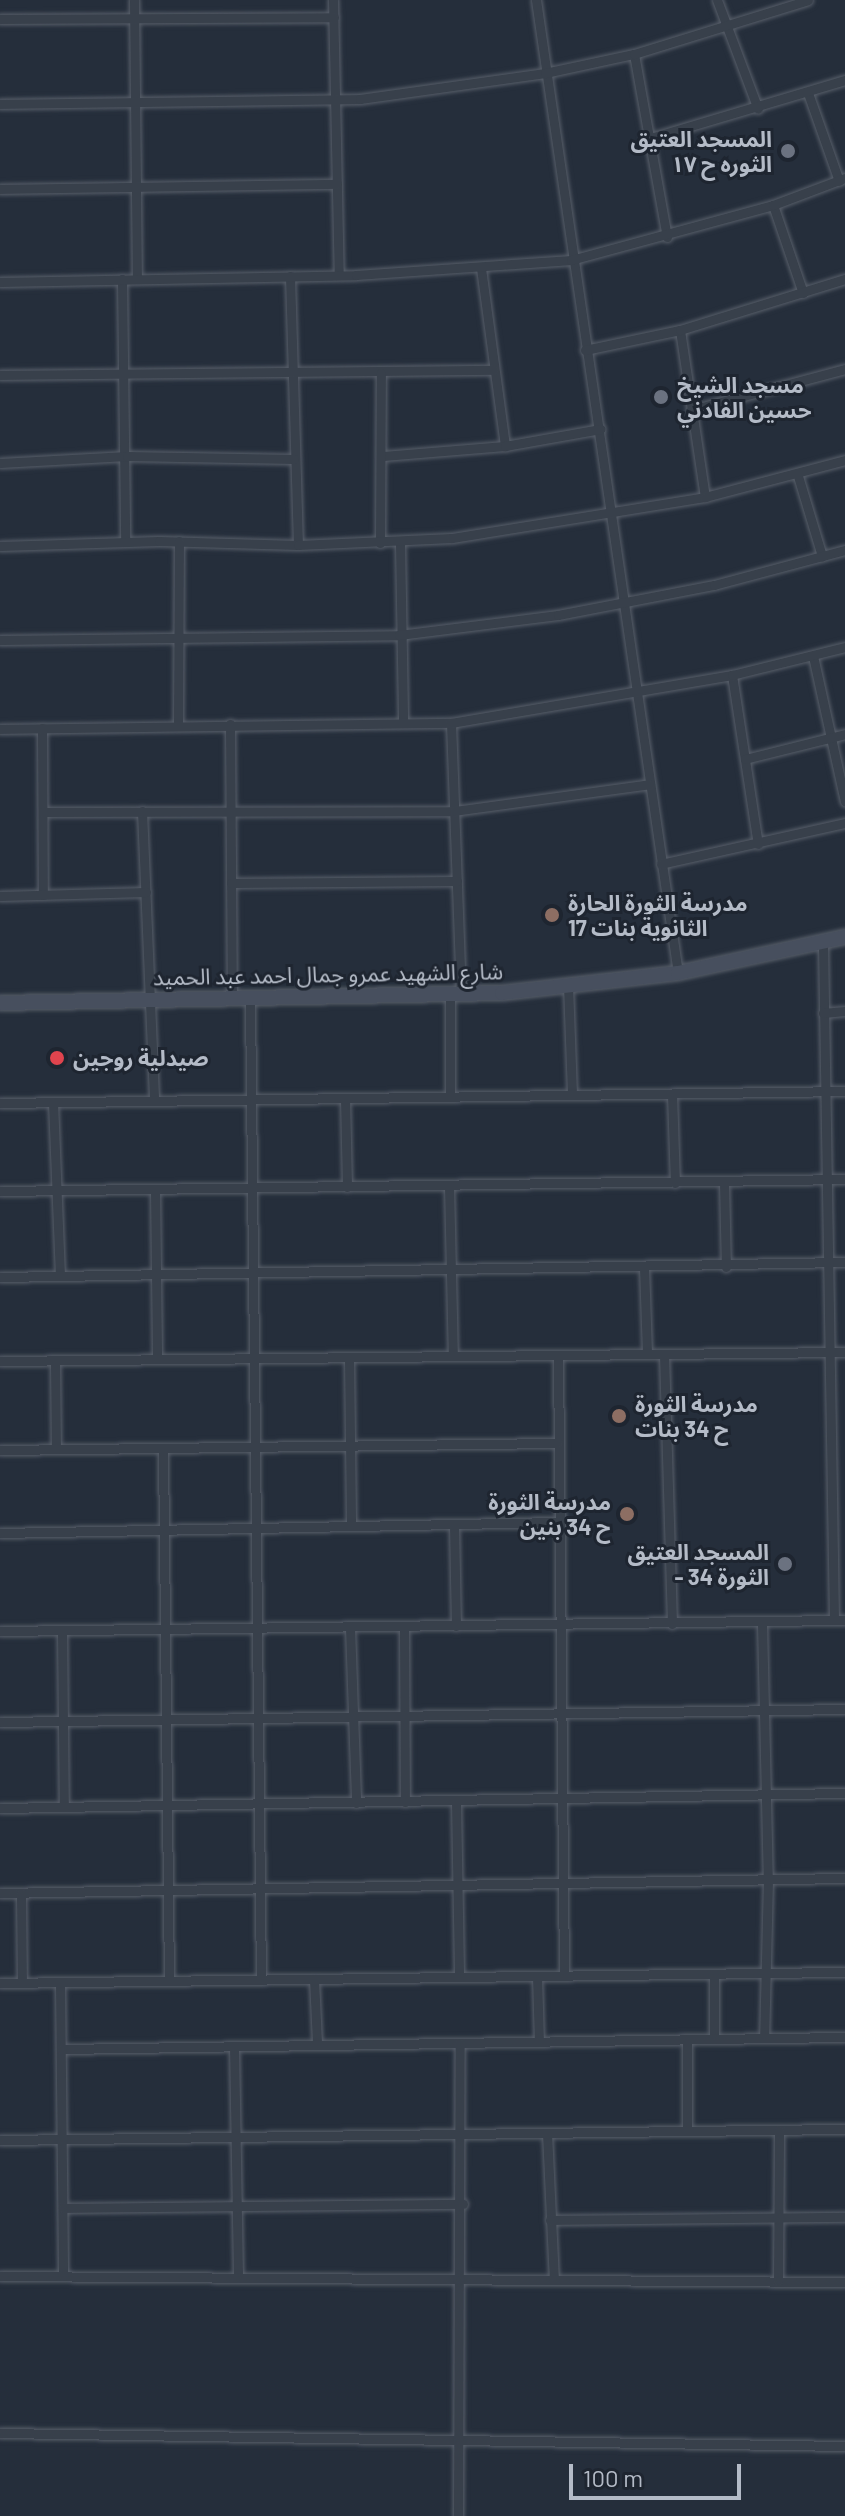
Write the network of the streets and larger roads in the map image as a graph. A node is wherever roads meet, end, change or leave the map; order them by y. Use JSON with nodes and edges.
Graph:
{"nodes":[{"id":1,"x":134,"y":0,"type":"edge"},
{"id":2,"x":333,"y":0,"type":"edge"},
{"id":3,"x":536,"y":0,"type":"edge"},
{"id":4,"x":717,"y":0,"type":"edge"},
{"id":5,"x":808,"y":0,"type":"edge"},
{"id":6,"x":334,"y":17,"type":"junction"},
{"id":7,"x":0,"y":19,"type":"edge"},
{"id":8,"x":134,"y":19,"type":"junction"},
{"id":9,"x":727,"y":29,"type":"junction"},
{"id":10,"x":634,"y":54,"type":"junction"},
{"id":11,"x":545,"y":73,"type":"junction"},
{"id":12,"x":845,"y":80,"type":"edge"},
{"id":13,"x":808,"y":93,"type":"junction"},
{"id":14,"x":335,"y":101,"type":"junction"},
{"id":15,"x":135,"y":102,"type":"junction"},
{"id":16,"x":0,"y":104,"type":"edge"},
{"id":17,"x":758,"y":109,"type":"junction"},
{"id":18,"x":647,"y":139,"type":"junction"},
{"id":19,"x":842,"y":179,"type":"edge"},
{"id":20,"x":337,"y":184,"type":"junction"},
{"id":21,"x":136,"y":187,"type":"junction"},
{"id":22,"x":0,"y":189,"type":"edge"},
{"id":23,"x":773,"y":205,"type":"junction"},
{"id":24,"x":667,"y":237,"type":"junction"},
{"id":25,"x":571,"y":260,"type":"junction"},
{"id":26,"x":481,"y":268,"type":"junction"},
{"id":27,"x":339,"y":275,"type":"junction"},
{"id":28,"x":290,"y":276,"type":"junction"},
{"id":29,"x":137,"y":278,"type":"junction"},
{"id":30,"x":122,"y":279,"type":"junction"},
{"id":31,"x":845,"y":279,"type":"edge"},
{"id":32,"x":0,"y":282,"type":"edge"},
{"id":33,"x":803,"y":293,"type":"junction"},
{"id":34,"x":680,"y":330,"type":"junction"},
{"id":35,"x":585,"y":350,"type":"junction"},
{"id":36,"x":845,"y":369,"type":"edge"},
{"id":37,"x":494,"y":370,"type":"junction"},
{"id":38,"x":381,"y":373,"type":"junction"},
{"id":39,"x":293,"y":374,"type":"junction"},
{"id":40,"x":0,"y":375,"type":"edge"},
{"id":41,"x":126,"y":375,"type":"junction"},
{"id":42,"x":691,"y":410,"type":"junction"},
{"id":43,"x":600,"y":429,"type":"junction"},
{"id":44,"x":505,"y":446,"type":"junction"},
{"id":45,"x":127,"y":456,"type":"junction"},
{"id":46,"x":383,"y":456,"type":"junction"},
{"id":47,"x":294,"y":459,"type":"junction"},
{"id":48,"x":845,"y":460,"type":"edge"},
{"id":49,"x":0,"y":463,"type":"edge"},
{"id":50,"x":798,"y":476,"type":"junction"},
{"id":51,"x":705,"y":497,"type":"junction"},
{"id":52,"x":614,"y":513,"type":"junction"},
{"id":53,"x":125,"y":541,"type":"junction"},
{"id":54,"x":179,"y":541,"type":"junction"},
{"id":55,"x":380,"y":543,"type":"junction"},
{"id":56,"x":400,"y":543,"type":"junction"},
{"id":57,"x":298,"y":545,"type":"junction"},
{"id":58,"x":0,"y":546,"type":"edge"},
{"id":59,"x":845,"y":550,"type":"edge"},
{"id":60,"x":822,"y":556,"type":"junction"},
{"id":61,"x":627,"y":601,"type":"junction"},
{"id":62,"x":399,"y":635,"type":"junction"},
{"id":63,"x":175,"y":638,"type":"junction"},
{"id":64,"x":0,"y":640,"type":"edge"},
{"id":65,"x":845,"y":647,"type":"edge"},
{"id":66,"x":813,"y":656,"type":"junction"},
{"id":67,"x":732,"y":675,"type":"junction"},
{"id":68,"x":638,"y":693,"type":"junction"},
{"id":69,"x":403,"y":721,"type":"junction"},
{"id":70,"x":451,"y":723,"type":"junction"},
{"id":71,"x":230,"y":724,"type":"junction"},
{"id":72,"x":178,"y":725,"type":"junction"},
{"id":73,"x":42,"y":728,"type":"junction"},
{"id":74,"x":0,"y":729,"type":"edge"},
{"id":75,"x":845,"y":734,"type":"edge"},
{"id":76,"x":831,"y":738,"type":"junction"},
{"id":77,"x":745,"y":759,"type":"junction"},
{"id":78,"x":650,"y":784,"type":"junction"},
{"id":79,"x":845,"y":802,"type":"edge"},
{"id":80,"x":232,"y":808,"type":"junction"},
{"id":81,"x":142,"y":811,"type":"junction"},
{"id":82,"x":454,"y":811,"type":"junction"},
{"id":83,"x":43,"y":812,"type":"junction"},
{"id":84,"x":845,"y":823,"type":"edge"},
{"id":85,"x":758,"y":844,"type":"junction"},
{"id":86,"x":661,"y":864,"type":"junction"},
{"id":87,"x":457,"y":881,"type":"junction"},
{"id":88,"x":231,"y":883,"type":"junction"},
{"id":89,"x":146,"y":892,"type":"junction"},
{"id":90,"x":43,"y":895,"type":"junction"},
{"id":91,"x":0,"y":896,"type":"edge"},
{"id":92,"x":845,"y":937,"type":"edge"},
{"id":93,"x":823,"y":943,"type":"junction"},
{"id":94,"x":678,"y":973,"type":"junction"},
{"id":95,"x":568,"y":985,"type":"junction"},
{"id":96,"x":456,"y":996,"type":"junction"},
{"id":97,"x":232,"y":999,"type":"junction"},
{"id":98,"x":250,"y":999,"type":"junction"},
{"id":99,"x":151,"y":1001,"type":"junction"},
{"id":100,"x":0,"y":1003,"type":"edge"},
{"id":101,"x":845,"y":1011,"type":"edge"},
{"id":102,"x":823,"y":1013,"type":"junction"},
{"id":103,"x":825,"y":1091,"type":"junction"},
{"id":104,"x":845,"y":1091,"type":"edge"},
{"id":105,"x":672,"y":1094,"type":"junction"},
{"id":106,"x":572,"y":1095,"type":"junction"},
{"id":107,"x":450,"y":1096,"type":"junction"},
{"id":108,"x":345,"y":1098,"type":"junction"},
{"id":109,"x":251,"y":1099,"type":"junction"},
{"id":110,"x":154,"y":1100,"type":"junction"},
{"id":111,"x":53,"y":1102,"type":"junction"},
{"id":112,"x":0,"y":1103,"type":"edge"},
{"id":113,"x":845,"y":1179,"type":"edge"},
{"id":114,"x":827,"y":1180,"type":"junction"},
{"id":115,"x":724,"y":1182,"type":"junction"},
{"id":116,"x":675,"y":1183,"type":"junction"},
{"id":117,"x":449,"y":1185,"type":"junction"},
{"id":118,"x":347,"y":1187,"type":"junction"},
{"id":119,"x":252,"y":1188,"type":"junction"},
{"id":120,"x":155,"y":1189,"type":"junction"},
{"id":121,"x":57,"y":1190,"type":"junction"},
{"id":122,"x":0,"y":1191,"type":"edge"},
{"id":123,"x":829,"y":1262,"type":"junction"},
{"id":124,"x":845,"y":1262,"type":"edge"},
{"id":125,"x":644,"y":1267,"type":"junction"},
{"id":126,"x":726,"y":1267,"type":"junction"},
{"id":127,"x":451,"y":1270,"type":"junction"},
{"id":128,"x":253,"y":1272,"type":"junction"},
{"id":129,"x":156,"y":1273,"type":"junction"},
{"id":130,"x":60,"y":1275,"type":"junction"},
{"id":131,"x":0,"y":1277,"type":"edge"},
{"id":132,"x":832,"y":1352,"type":"junction"},
{"id":133,"x":845,"y":1352,"type":"edge"},
{"id":134,"x":647,"y":1354,"type":"junction"},
{"id":135,"x":664,"y":1354,"type":"junction"},
{"id":136,"x":558,"y":1355,"type":"junction"},
{"id":137,"x":453,"y":1356,"type":"junction"},
{"id":138,"x":349,"y":1357,"type":"junction"},
{"id":139,"x":254,"y":1358,"type":"junction"},
{"id":140,"x":157,"y":1359,"type":"junction"},
{"id":141,"x":55,"y":1360,"type":"junction"},
{"id":142,"x":0,"y":1361,"type":"edge"},
{"id":143,"x":558,"y":1443,"type":"junction"},
{"id":144,"x":350,"y":1445,"type":"junction"},
{"id":145,"x":255,"y":1447,"type":"junction"},
{"id":146,"x":163,"y":1448,"type":"junction"},
{"id":147,"x":56,"y":1449,"type":"junction"},
{"id":148,"x":0,"y":1450,"type":"edge"},
{"id":149,"x":834,"y":1450,"type":"junction"},
{"id":150,"x":845,"y":1450,"type":"edge"},
{"id":151,"x":559,"y":1522,"type":"junction"},
{"id":152,"x":454,"y":1524,"type":"junction"},
{"id":153,"x":351,"y":1526,"type":"junction"},
{"id":154,"x":256,"y":1528,"type":"junction"},
{"id":155,"x":164,"y":1530,"type":"junction"},
{"id":156,"x":0,"y":1533,"type":"edge"},
{"id":157,"x":840,"y":1540,"type":"edge"},
{"id":158,"x":834,"y":1620,"type":"junction"},
{"id":159,"x":845,"y":1620,"type":"edge"},
{"id":160,"x":762,"y":1623,"type":"junction"},
{"id":161,"x":672,"y":1624,"type":"junction"},
{"id":162,"x":558,"y":1625,"type":"junction"},
{"id":163,"x":404,"y":1626,"type":"junction"},
{"id":164,"x":456,"y":1626,"type":"junction"},
{"id":165,"x":350,"y":1627,"type":"junction"},
{"id":166,"x":257,"y":1628,"type":"junction"},
{"id":167,"x":165,"y":1629,"type":"junction"},
{"id":168,"x":62,"y":1630,"type":"junction"},
{"id":169,"x":0,"y":1631,"type":"edge"},
{"id":170,"x":845,"y":1709,"type":"edge"},
{"id":171,"x":763,"y":1710,"type":"junction"},
{"id":172,"x":559,"y":1714,"type":"junction"},
{"id":173,"x":405,"y":1716,"type":"junction"},
{"id":174,"x":353,"y":1717,"type":"junction"},
{"id":175,"x":258,"y":1718,"type":"junction"},
{"id":176,"x":164,"y":1719,"type":"junction"},
{"id":177,"x":63,"y":1721,"type":"junction"},
{"id":178,"x":0,"y":1722,"type":"edge"},
{"id":179,"x":845,"y":1793,"type":"edge"},
{"id":180,"x":764,"y":1797,"type":"junction"},
{"id":181,"x":561,"y":1800,"type":"junction"},
{"id":182,"x":456,"y":1801,"type":"junction"},
{"id":183,"x":405,"y":1802,"type":"junction"},
{"id":184,"x":356,"y":1803,"type":"junction"},
{"id":185,"x":259,"y":1804,"type":"junction"},
{"id":186,"x":165,"y":1805,"type":"junction"},
{"id":187,"x":64,"y":1807,"type":"junction"},
{"id":188,"x":0,"y":1808,"type":"edge"},
{"id":189,"x":845,"y":1878,"type":"edge"},
{"id":190,"x":768,"y":1879,"type":"junction"},
{"id":191,"x":563,"y":1885,"type":"junction"},
{"id":192,"x":459,"y":1887,"type":"junction"},
{"id":193,"x":260,"y":1889,"type":"junction"},
{"id":194,"x":167,"y":1891,"type":"junction"},
{"id":195,"x":0,"y":1893,"type":"edge"},
{"id":196,"x":21,"y":1893,"type":"junction"},
{"id":197,"x":845,"y":1972,"type":"edge"},
{"id":198,"x":767,"y":1973,"type":"junction"},
{"id":199,"x":714,"y":1974,"type":"junction"},
{"id":200,"x":537,"y":1976,"type":"junction"},
{"id":201,"x":564,"y":1976,"type":"junction"},
{"id":202,"x":459,"y":1977,"type":"junction"},
{"id":203,"x":261,"y":1979,"type":"junction"},
{"id":204,"x":314,"y":1979,"type":"junction"},
{"id":205,"x":169,"y":1981,"type":"junction"},
{"id":206,"x":60,"y":1982,"type":"junction"},
{"id":207,"x":0,"y":1983,"type":"edge"},
{"id":208,"x":22,"y":1983,"type":"junction"},
{"id":209,"x":845,"y":2037,"type":"edge"},
{"id":210,"x":764,"y":2038,"type":"junction"},
{"id":211,"x":687,"y":2039,"type":"junction"},
{"id":212,"x":714,"y":2039,"type":"junction"},
{"id":213,"x":539,"y":2042,"type":"junction"},
{"id":214,"x":317,"y":2043,"type":"junction"},
{"id":215,"x":460,"y":2043,"type":"junction"},
{"id":216,"x":234,"y":2046,"type":"junction"},
{"id":217,"x":61,"y":2049,"type":"junction"},
{"id":218,"x":845,"y":2129,"type":"edge"},
{"id":219,"x":779,"y":2130,"type":"junction"},
{"id":220,"x":687,"y":2131,"type":"junction"},
{"id":221,"x":547,"y":2133,"type":"junction"},
{"id":222,"x":463,"y":2135,"type":"junction"},
{"id":223,"x":235,"y":2137,"type":"junction"},
{"id":224,"x":62,"y":2139,"type":"junction"},
{"id":225,"x":0,"y":2140,"type":"edge"},
{"id":226,"x":463,"y":2204,"type":"junction"},
{"id":227,"x":236,"y":2207,"type":"junction"},
{"id":228,"x":63,"y":2208,"type":"junction"},
{"id":229,"x":778,"y":2217,"type":"junction"},
{"id":230,"x":845,"y":2217,"type":"edge"},
{"id":231,"x":550,"y":2220,"type":"junction"},
{"id":232,"x":0,"y":2276,"type":"edge"},
{"id":233,"x":63,"y":2276,"type":"junction"},
{"id":234,"x":238,"y":2278,"type":"junction"},
{"id":235,"x":462,"y":2279,"type":"junction"},
{"id":236,"x":554,"y":2280,"type":"junction"},
{"id":237,"x":778,"y":2281,"type":"junction"},
{"id":238,"x":845,"y":2282,"type":"edge"},
{"id":239,"x":0,"y":2433,"type":"edge"},
{"id":240,"x":459,"y":2440,"type":"junction"},
{"id":241,"x":845,"y":2446,"type":"edge"},
{"id":242,"x":458,"y":2516,"type":"edge"}],
"edges":[{"from":1,"to":8,"type":"street"},
{"from":2,"to":6,"type":"street"},
{"from":3,"to":11,"type":"street"},
{"from":4,"to":9,"type":"street"},
{"from":5,"to":9,"type":"street"},
{"from":6,"to":8,"type":"street"},
{"from":6,"to":14,"type":"street"},
{"from":7,"to":8,"type":"street"},
{"from":8,"to":15,"type":"street"},
{"from":9,"to":10,"type":"street"},
{"from":9,"to":17,"type":"street"},
{"from":10,"to":11,"type":"street"},
{"from":10,"to":18,"type":"street"},
{"from":11,"to":14,"type":"street"},
{"from":11,"to":25,"type":"street"},
{"from":12,"to":13,"type":"street"},
{"from":13,"to":17,"type":"street"},
{"from":13,"to":19,"type":"street"},
{"from":14,"to":15,"type":"street"},
{"from":14,"to":20,"type":"street"},
{"from":15,"to":16,"type":"street"},
{"from":15,"to":21,"type":"street"},
{"from":17,"to":18,"type":"street"},
{"from":18,"to":24,"type":"street"},
{"from":19,"to":23,"type":"street"},
{"from":20,"to":21,"type":"street"},
{"from":20,"to":27,"type":"street"},
{"from":21,"to":22,"type":"street"},
{"from":21,"to":29,"type":"street"},
{"from":23,"to":24,"type":"street"},
{"from":23,"to":33,"type":"street"},
{"from":24,"to":25,"type":"street"},
{"from":25,"to":26,"type":"street"},
{"from":25,"to":35,"type":"street"},
{"from":26,"to":27,"type":"street"},
{"from":26,"to":37,"type":"street"},
{"from":27,"to":28,"type":"street"},
{"from":28,"to":29,"type":"street"},
{"from":28,"to":39,"type":"street"},
{"from":29,"to":30,"type":"street"},
{"from":30,"to":32,"type":"street"},
{"from":30,"to":41,"type":"street"},
{"from":31,"to":33,"type":"street"},
{"from":33,"to":34,"type":"street"},
{"from":34,"to":35,"type":"street"},
{"from":34,"to":42,"type":"street"},
{"from":35,"to":43,"type":"street"},
{"from":36,"to":42,"type":"street"},
{"from":37,"to":38,"type":"street"},
{"from":37,"to":44,"type":"street"},
{"from":38,"to":39,"type":"street"},
{"from":38,"to":46,"type":"street"},
{"from":39,"to":41,"type":"street"},
{"from":39,"to":47,"type":"street"},
{"from":40,"to":41,"type":"street"},
{"from":41,"to":45,"type":"street"},
{"from":42,"to":51,"type":"street"},
{"from":43,"to":44,"type":"street"},
{"from":43,"to":52,"type":"street"},
{"from":44,"to":46,"type":"street"},
{"from":45,"to":47,"type":"street"},
{"from":45,"to":49,"type":"street"},
{"from":45,"to":53,"type":"street"},
{"from":46,"to":55,"type":"street"},
{"from":47,"to":57,"type":"street"},
{"from":48,"to":50,"type":"street"},
{"from":50,"to":51,"type":"street"},
{"from":50,"to":60,"type":"street"},
{"from":51,"to":52,"type":"street"},
{"from":52,"to":56,"type":"street"},
{"from":52,"to":61,"type":"street"},
{"from":53,"to":54,"type":"street"},
{"from":53,"to":58,"type":"street"},
{"from":54,"to":57,"type":"street"},
{"from":54,"to":63,"type":"street"},
{"from":55,"to":56,"type":"street"},
{"from":55,"to":57,"type":"street"},
{"from":56,"to":62,"type":"street"},
{"from":59,"to":60,"type":"street"},
{"from":60,"to":61,"type":"street"},
{"from":61,"to":62,"type":"street"},
{"from":61,"to":68,"type":"street"},
{"from":62,"to":63,"type":"street"},
{"from":62,"to":69,"type":"street"},
{"from":63,"to":64,"type":"street"},
{"from":63,"to":72,"type":"street"},
{"from":65,"to":66,"type":"street"},
{"from":66,"to":67,"type":"street"},
{"from":66,"to":76,"type":"street"},
{"from":67,"to":68,"type":"street"},
{"from":67,"to":77,"type":"street"},
{"from":68,"to":70,"type":"street"},
{"from":68,"to":78,"type":"street"},
{"from":69,"to":70,"type":"street"},
{"from":69,"to":71,"type":"street"},
{"from":70,"to":82,"type":"street"},
{"from":71,"to":72,"type":"street"},
{"from":71,"to":80,"type":"street"},
{"from":72,"to":73,"type":"street"},
{"from":73,"to":74,"type":"street"},
{"from":73,"to":83,"type":"street"},
{"from":75,"to":76,"type":"street"},
{"from":76,"to":77,"type":"street"},
{"from":76,"to":79,"type":"street"},
{"from":77,"to":85,"type":"street"},
{"from":78,"to":82,"type":"street"},
{"from":78,"to":86,"type":"street"},
{"from":80,"to":81,"type":"street"},
{"from":80,"to":82,"type":"street"},
{"from":80,"to":88,"type":"street"},
{"from":81,"to":83,"type":"street"},
{"from":81,"to":89,"type":"street"},
{"from":82,"to":87,"type":"street"},
{"from":83,"to":90,"type":"street"},
{"from":84,"to":85,"type":"street"},
{"from":85,"to":86,"type":"street"},
{"from":86,"to":94,"type":"street"},
{"from":87,"to":88,"type":"street"},
{"from":87,"to":96,"type":"street"},
{"from":88,"to":97,"type":"street"},
{"from":89,"to":90,"type":"street"},
{"from":89,"to":99,"type":"street"},
{"from":90,"to":91,"type":"street"},
{"from":92,"to":93,"type":"street","name":"شارع الشهيد عمرو جمال احمد عبد الحميد"},
{"from":93,"to":94,"type":"street","name":"شارع الشهيد عمرو جمال احمد عبد الحميد"},
{"from":93,"to":102,"type":"street"},
{"from":94,"to":95,"type":"street","name":"شارع الشهيد عمرو جمال احمد عبد الحميد"},
{"from":95,"to":96,"type":"street","name":"شارع الشهيد عمرو جمال احمد عبد الحميد"},
{"from":95,"to":106,"type":"street"},
{"from":96,"to":98,"type":"street","name":"شارع الشهيد عمرو جمال احمد عبد الحميد"},
{"from":96,"to":107,"type":"street"},
{"from":97,"to":98,"type":"street","name":"شارع الشهيد عمرو جمال احمد عبد الحميد"},
{"from":97,"to":99,"type":"street","name":"شارع الشهيد عمرو جمال احمد عبد الحميد"},
{"from":98,"to":109,"type":"street"},
{"from":99,"to":100,"type":"street","name":"شارع الشهيد عمرو جمال احمد عبد الحميد"},
{"from":99,"to":110,"type":"street"},
{"from":101,"to":102,"type":"street"},
{"from":102,"to":103,"type":"street"},
{"from":103,"to":104,"type":"street"},
{"from":103,"to":105,"type":"street"},
{"from":103,"to":114,"type":"street"},
{"from":105,"to":106,"type":"street"},
{"from":105,"to":116,"type":"street"},
{"from":106,"to":107,"type":"street"},
{"from":107,"to":108,"type":"street"},
{"from":108,"to":109,"type":"street"},
{"from":108,"to":118,"type":"street"},
{"from":109,"to":110,"type":"street"},
{"from":109,"to":119,"type":"street"},
{"from":110,"to":111,"type":"street"},
{"from":111,"to":112,"type":"street"},
{"from":111,"to":121,"type":"street"},
{"from":113,"to":114,"type":"street"},
{"from":114,"to":115,"type":"street"},
{"from":114,"to":123,"type":"street"},
{"from":115,"to":116,"type":"street"},
{"from":115,"to":126,"type":"street"},
{"from":116,"to":117,"type":"street"},
{"from":117,"to":118,"type":"street"},
{"from":117,"to":127,"type":"street"},
{"from":118,"to":119,"type":"street"},
{"from":119,"to":120,"type":"street"},
{"from":119,"to":128,"type":"street"},
{"from":120,"to":121,"type":"street"},
{"from":120,"to":129,"type":"street"},
{"from":121,"to":122,"type":"street"},
{"from":121,"to":130,"type":"street"},
{"from":123,"to":124,"type":"street"},
{"from":123,"to":126,"type":"street"},
{"from":123,"to":132,"type":"street"},
{"from":125,"to":126,"type":"street"},
{"from":125,"to":127,"type":"street"},
{"from":125,"to":134,"type":"street"},
{"from":127,"to":128,"type":"street"},
{"from":127,"to":137,"type":"street"},
{"from":128,"to":129,"type":"street"},
{"from":128,"to":139,"type":"street"},
{"from":129,"to":130,"type":"street"},
{"from":129,"to":140,"type":"street"},
{"from":130,"to":131,"type":"street"},
{"from":132,"to":133,"type":"street"},
{"from":132,"to":135,"type":"street"},
{"from":132,"to":149,"type":"street"},
{"from":134,"to":135,"type":"street"},
{"from":134,"to":136,"type":"street"},
{"from":135,"to":161,"type":"street"},
{"from":136,"to":137,"type":"street"},
{"from":136,"to":143,"type":"street"},
{"from":137,"to":138,"type":"street"},
{"from":138,"to":139,"type":"street"},
{"from":138,"to":144,"type":"street"},
{"from":139,"to":140,"type":"street"},
{"from":139,"to":145,"type":"street"},
{"from":140,"to":141,"type":"street"},
{"from":141,"to":142,"type":"street"},
{"from":141,"to":147,"type":"street"},
{"from":143,"to":144,"type":"street"},
{"from":143,"to":151,"type":"street"},
{"from":144,"to":145,"type":"street"},
{"from":144,"to":153,"type":"street"},
{"from":145,"to":146,"type":"street"},
{"from":145,"to":154,"type":"street"},
{"from":146,"to":147,"type":"street"},
{"from":146,"to":155,"type":"street"},
{"from":147,"to":148,"type":"street"},
{"from":149,"to":150,"type":"street"},
{"from":149,"to":157,"type":"street"},
{"from":151,"to":152,"type":"street"},
{"from":151,"to":162,"type":"street"},
{"from":152,"to":153,"type":"street"},
{"from":152,"to":164,"type":"street"},
{"from":153,"to":154,"type":"street"},
{"from":154,"to":155,"type":"street"},
{"from":154,"to":166,"type":"street"},
{"from":155,"to":156,"type":"street"},
{"from":155,"to":167,"type":"street"},
{"from":157,"to":158,"type":"street"},
{"from":158,"to":159,"type":"street"},
{"from":158,"to":160,"type":"street"},
{"from":160,"to":161,"type":"street"},
{"from":160,"to":171,"type":"street"},
{"from":161,"to":162,"type":"street"},
{"from":162,"to":164,"type":"street"},
{"from":162,"to":172,"type":"street"},
{"from":163,"to":164,"type":"street"},
{"from":163,"to":165,"type":"street"},
{"from":163,"to":173,"type":"street"},
{"from":165,"to":166,"type":"street"},
{"from":165,"to":174,"type":"street"},
{"from":166,"to":167,"type":"street"},
{"from":166,"to":175,"type":"street"},
{"from":167,"to":168,"type":"street"},
{"from":167,"to":176,"type":"street"},
{"from":168,"to":169,"type":"street"},
{"from":168,"to":177,"type":"street"},
{"from":170,"to":171,"type":"street"},
{"from":171,"to":172,"type":"street"},
{"from":171,"to":180,"type":"street"},
{"from":172,"to":173,"type":"street"},
{"from":172,"to":181,"type":"street"},
{"from":173,"to":174,"type":"street"},
{"from":173,"to":183,"type":"street"},
{"from":174,"to":175,"type":"street"},
{"from":174,"to":184,"type":"street"},
{"from":175,"to":176,"type":"street"},
{"from":175,"to":185,"type":"street"},
{"from":176,"to":177,"type":"street"},
{"from":176,"to":186,"type":"street"},
{"from":177,"to":178,"type":"street"},
{"from":177,"to":187,"type":"street"},
{"from":179,"to":180,"type":"street"},
{"from":180,"to":181,"type":"street"},
{"from":180,"to":190,"type":"street"},
{"from":181,"to":182,"type":"street"},
{"from":181,"to":191,"type":"street"},
{"from":182,"to":183,"type":"street"},
{"from":182,"to":192,"type":"street"},
{"from":183,"to":184,"type":"street"},
{"from":184,"to":185,"type":"street"},
{"from":185,"to":186,"type":"street"},
{"from":185,"to":193,"type":"street"},
{"from":186,"to":187,"type":"street"},
{"from":186,"to":194,"type":"street"},
{"from":187,"to":188,"type":"street"},
{"from":189,"to":190,"type":"street"},
{"from":190,"to":191,"type":"street"},
{"from":190,"to":198,"type":"street"},
{"from":191,"to":192,"type":"street"},
{"from":191,"to":201,"type":"street"},
{"from":192,"to":193,"type":"street"},
{"from":192,"to":202,"type":"street"},
{"from":193,"to":194,"type":"street"},
{"from":193,"to":203,"type":"street"},
{"from":194,"to":196,"type":"street"},
{"from":194,"to":205,"type":"street"},
{"from":195,"to":196,"type":"street"},
{"from":196,"to":208,"type":"street"},
{"from":197,"to":198,"type":"street"},
{"from":198,"to":199,"type":"street"},
{"from":198,"to":210,"type":"street"},
{"from":199,"to":201,"type":"street"},
{"from":199,"to":212,"type":"street"},
{"from":200,"to":201,"type":"street"},
{"from":200,"to":202,"type":"street"},
{"from":200,"to":213,"type":"street"},
{"from":202,"to":204,"type":"street"},
{"from":203,"to":204,"type":"street"},
{"from":203,"to":205,"type":"street"},
{"from":204,"to":214,"type":"street"},
{"from":205,"to":206,"type":"street"},
{"from":206,"to":208,"type":"street"},
{"from":206,"to":217,"type":"street"},
{"from":207,"to":208,"type":"street"},
{"from":209,"to":210,"type":"street"},
{"from":210,"to":212,"type":"street"},
{"from":211,"to":212,"type":"street"},
{"from":211,"to":213,"type":"street"},
{"from":211,"to":220,"type":"street"},
{"from":213,"to":215,"type":"street"},
{"from":214,"to":215,"type":"street"},
{"from":214,"to":216,"type":"street"},
{"from":215,"to":222,"type":"street"},
{"from":216,"to":217,"type":"street"},
{"from":216,"to":223,"type":"street"},
{"from":217,"to":224,"type":"street"},
{"from":218,"to":219,"type":"street"},
{"from":219,"to":220,"type":"street"},
{"from":219,"to":229,"type":"street"},
{"from":220,"to":221,"type":"street"},
{"from":221,"to":222,"type":"street"},
{"from":221,"to":231,"type":"street"},
{"from":222,"to":223,"type":"street"},
{"from":222,"to":226,"type":"street"},
{"from":223,"to":224,"type":"street"},
{"from":223,"to":227,"type":"street"},
{"from":224,"to":225,"type":"street"},
{"from":224,"to":228,"type":"street"},
{"from":226,"to":227,"type":"street"},
{"from":226,"to":235,"type":"street"},
{"from":227,"to":228,"type":"street"},
{"from":227,"to":234,"type":"street"},
{"from":228,"to":233,"type":"street"},
{"from":229,"to":230,"type":"street"},
{"from":229,"to":231,"type":"street"},
{"from":229,"to":237,"type":"street"},
{"from":231,"to":236,"type":"street"},
{"from":232,"to":233,"type":"street"},
{"from":233,"to":234,"type":"street"},
{"from":234,"to":235,"type":"street"},
{"from":235,"to":236,"type":"street"},
{"from":235,"to":240,"type":"street"},
{"from":236,"to":237,"type":"street"},
{"from":237,"to":238,"type":"street"},
{"from":239,"to":240,"type":"street"},
{"from":240,"to":241,"type":"street"},
{"from":240,"to":242,"type":"street"}]}
